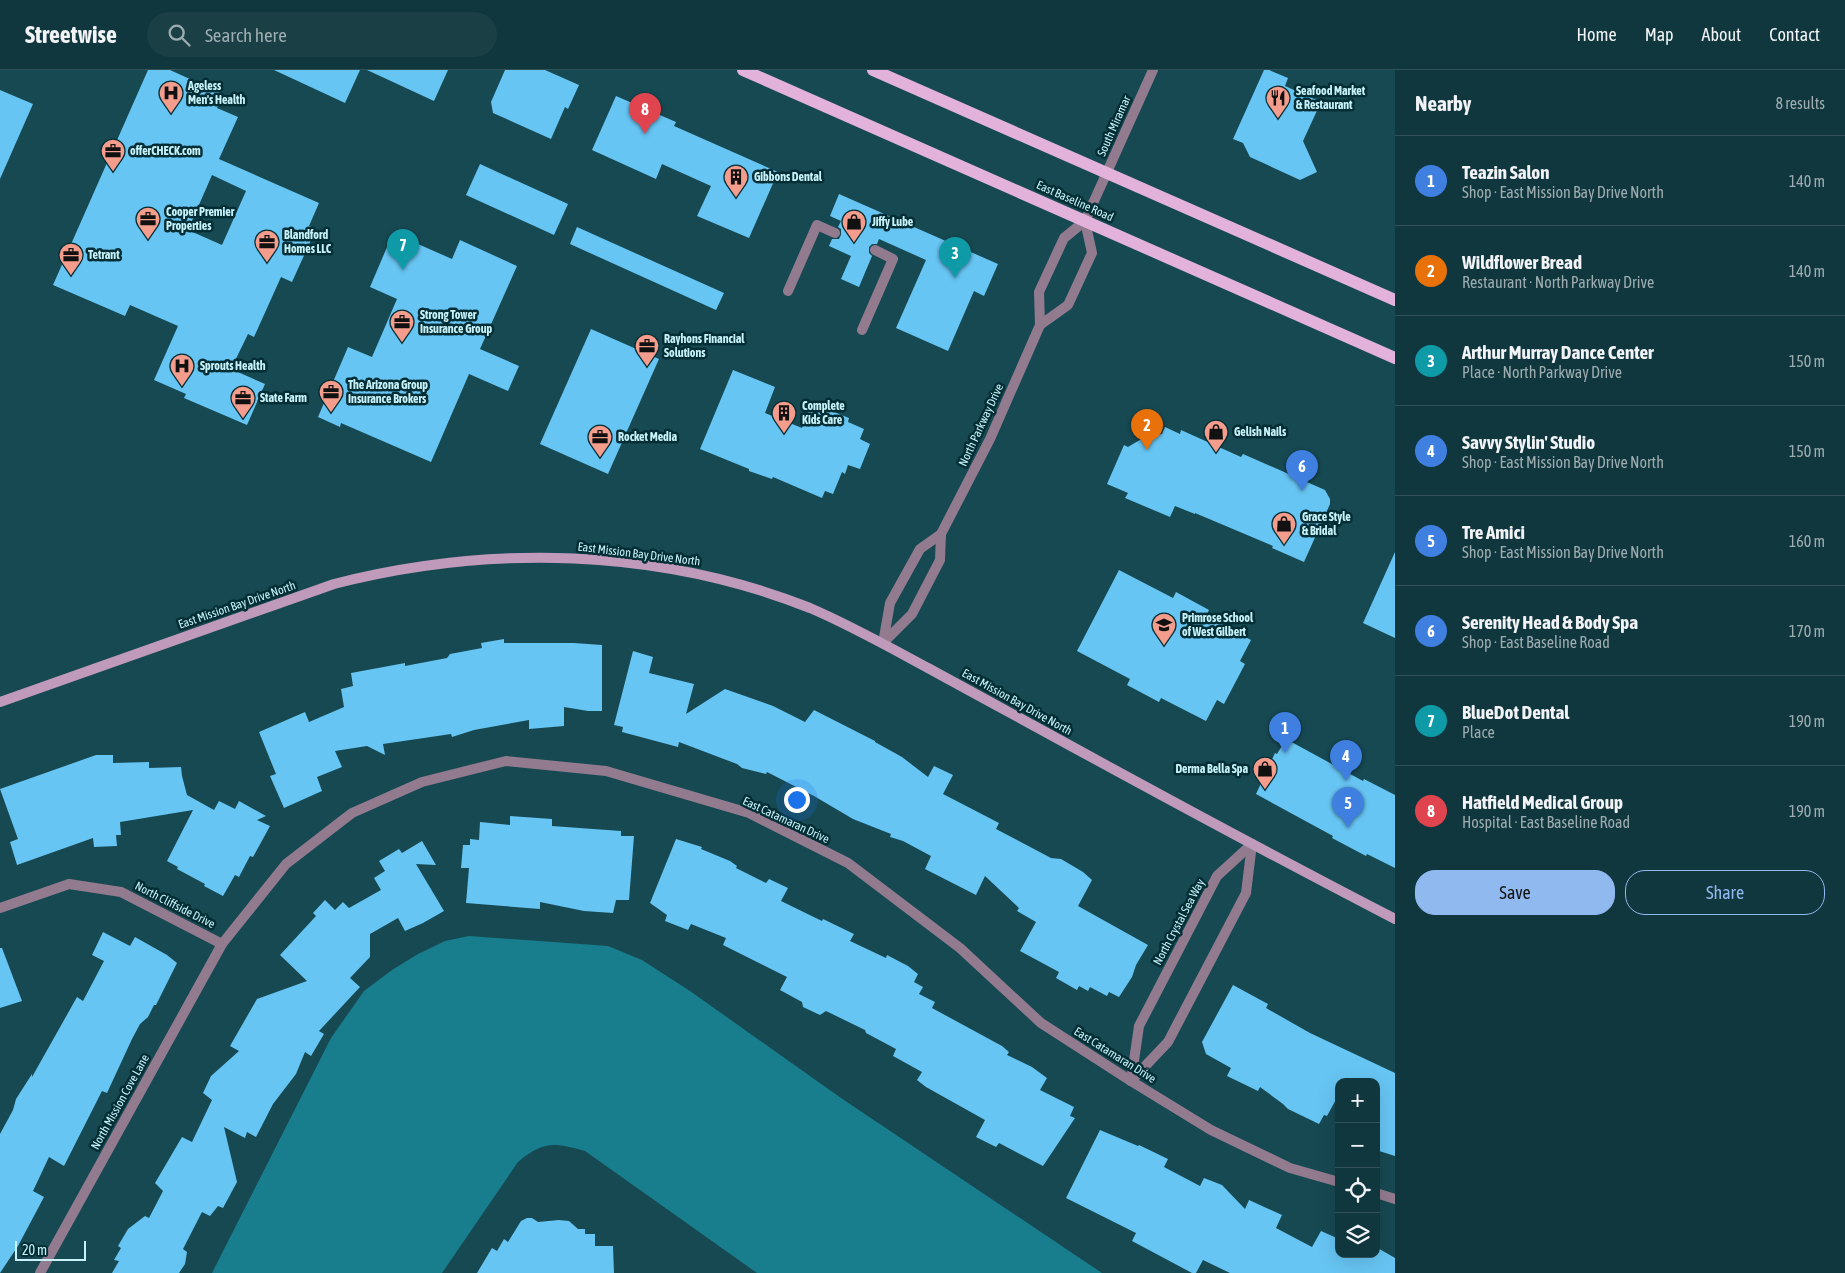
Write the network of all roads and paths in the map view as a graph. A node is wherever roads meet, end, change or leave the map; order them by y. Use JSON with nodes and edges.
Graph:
{"nodes":[{"id":1,"x":743,"y":70,"type":"edge"},
{"id":2,"x":873,"y":70,"type":"edge"},
{"id":3,"x":1153,"y":70,"type":"edge"},
{"id":4,"x":1106,"y":172,"type":"junction"},
{"id":5,"x":1097,"y":192,"type":"joint"},
{"id":6,"x":1085,"y":221,"type":"junction"},
{"id":7,"x":835,"y":233,"type":"dead end"},
{"id":8,"x":874,"y":250,"type":"dead end"},
{"id":9,"x":788,"y":291,"type":"dead end"},
{"id":10,"x":1395,"y":300,"type":"edge"},
{"id":11,"x":1040,"y":325,"type":"junction"},
{"id":12,"x":862,"y":330,"type":"dead end"},
{"id":13,"x":1395,"y":358,"type":"edge"},
{"id":14,"x":941,"y":534,"type":"junction"},
{"id":15,"x":883,"y":643,"type":"junction"},
{"id":16,"x":0,"y":702,"type":"edge"},
{"id":17,"x":1252,"y":844,"type":"junction"},
{"id":18,"x":0,"y":908,"type":"edge"},
{"id":19,"x":1395,"y":919,"type":"edge"},
{"id":20,"x":222,"y":944,"type":"junction"},
{"id":21,"x":1131,"y":1081,"type":"junction"},
{"id":22,"x":1335,"y":1181,"type":"edge"},
{"id":23,"x":1380,"y":1194,"type":"edge"},
{"id":24,"x":1395,"y":1199,"type":"edge"},
{"id":25,"x":40,"y":1273,"type":"edge"}],
"edges":[{"from":1,"to":6,"type":"main road","name":"East Baseline Road"},
{"from":2,"to":4,"type":"main road"},
{"from":3,"to":4,"type":"street","name":"South Miramar"},
{"from":4,"to":5,"type":"street","name":"South Miramar"},
{"from":4,"to":10,"type":"main road"},
{"from":5,"to":6,"type":"street","name":"North Parkway Drive"},
{"from":6,"to":11,"type":"street","name":"North Parkway Drive"},
{"from":6,"to":11,"type":"street"},
{"from":6,"to":13,"type":"main road","name":"East Baseline Road"},
{"from":7,"to":9,"type":"street"},
{"from":8,"to":12,"type":"street"},
{"from":11,"to":14,"type":"street","name":"North Parkway Drive"},
{"from":14,"to":15,"type":"street","name":"North Parkway Drive"},
{"from":14,"to":15,"type":"street","name":"North Parkway Drive"},
{"from":15,"to":16,"type":"street","name":"East Mission Bay Drive North"},
{"from":15,"to":17,"type":"street","name":"East Mission Bay Drive North"},
{"from":17,"to":19,"type":"street","name":"East Mission Bay Drive North"},
{"from":17,"to":21,"type":"street"},
{"from":17,"to":21,"type":"street","name":"North Crystal Sea Way"},
{"from":18,"to":20,"type":"street","name":"North Cliffside Drive"},
{"from":20,"to":21,"type":"street","name":"East Catamaran Drive"},
{"from":20,"to":25,"type":"street","name":"North Mission Cove Lane"},
{"from":21,"to":22,"type":"street","name":"East Catamaran Drive"},
{"from":23,"to":24,"type":"street"}]}
